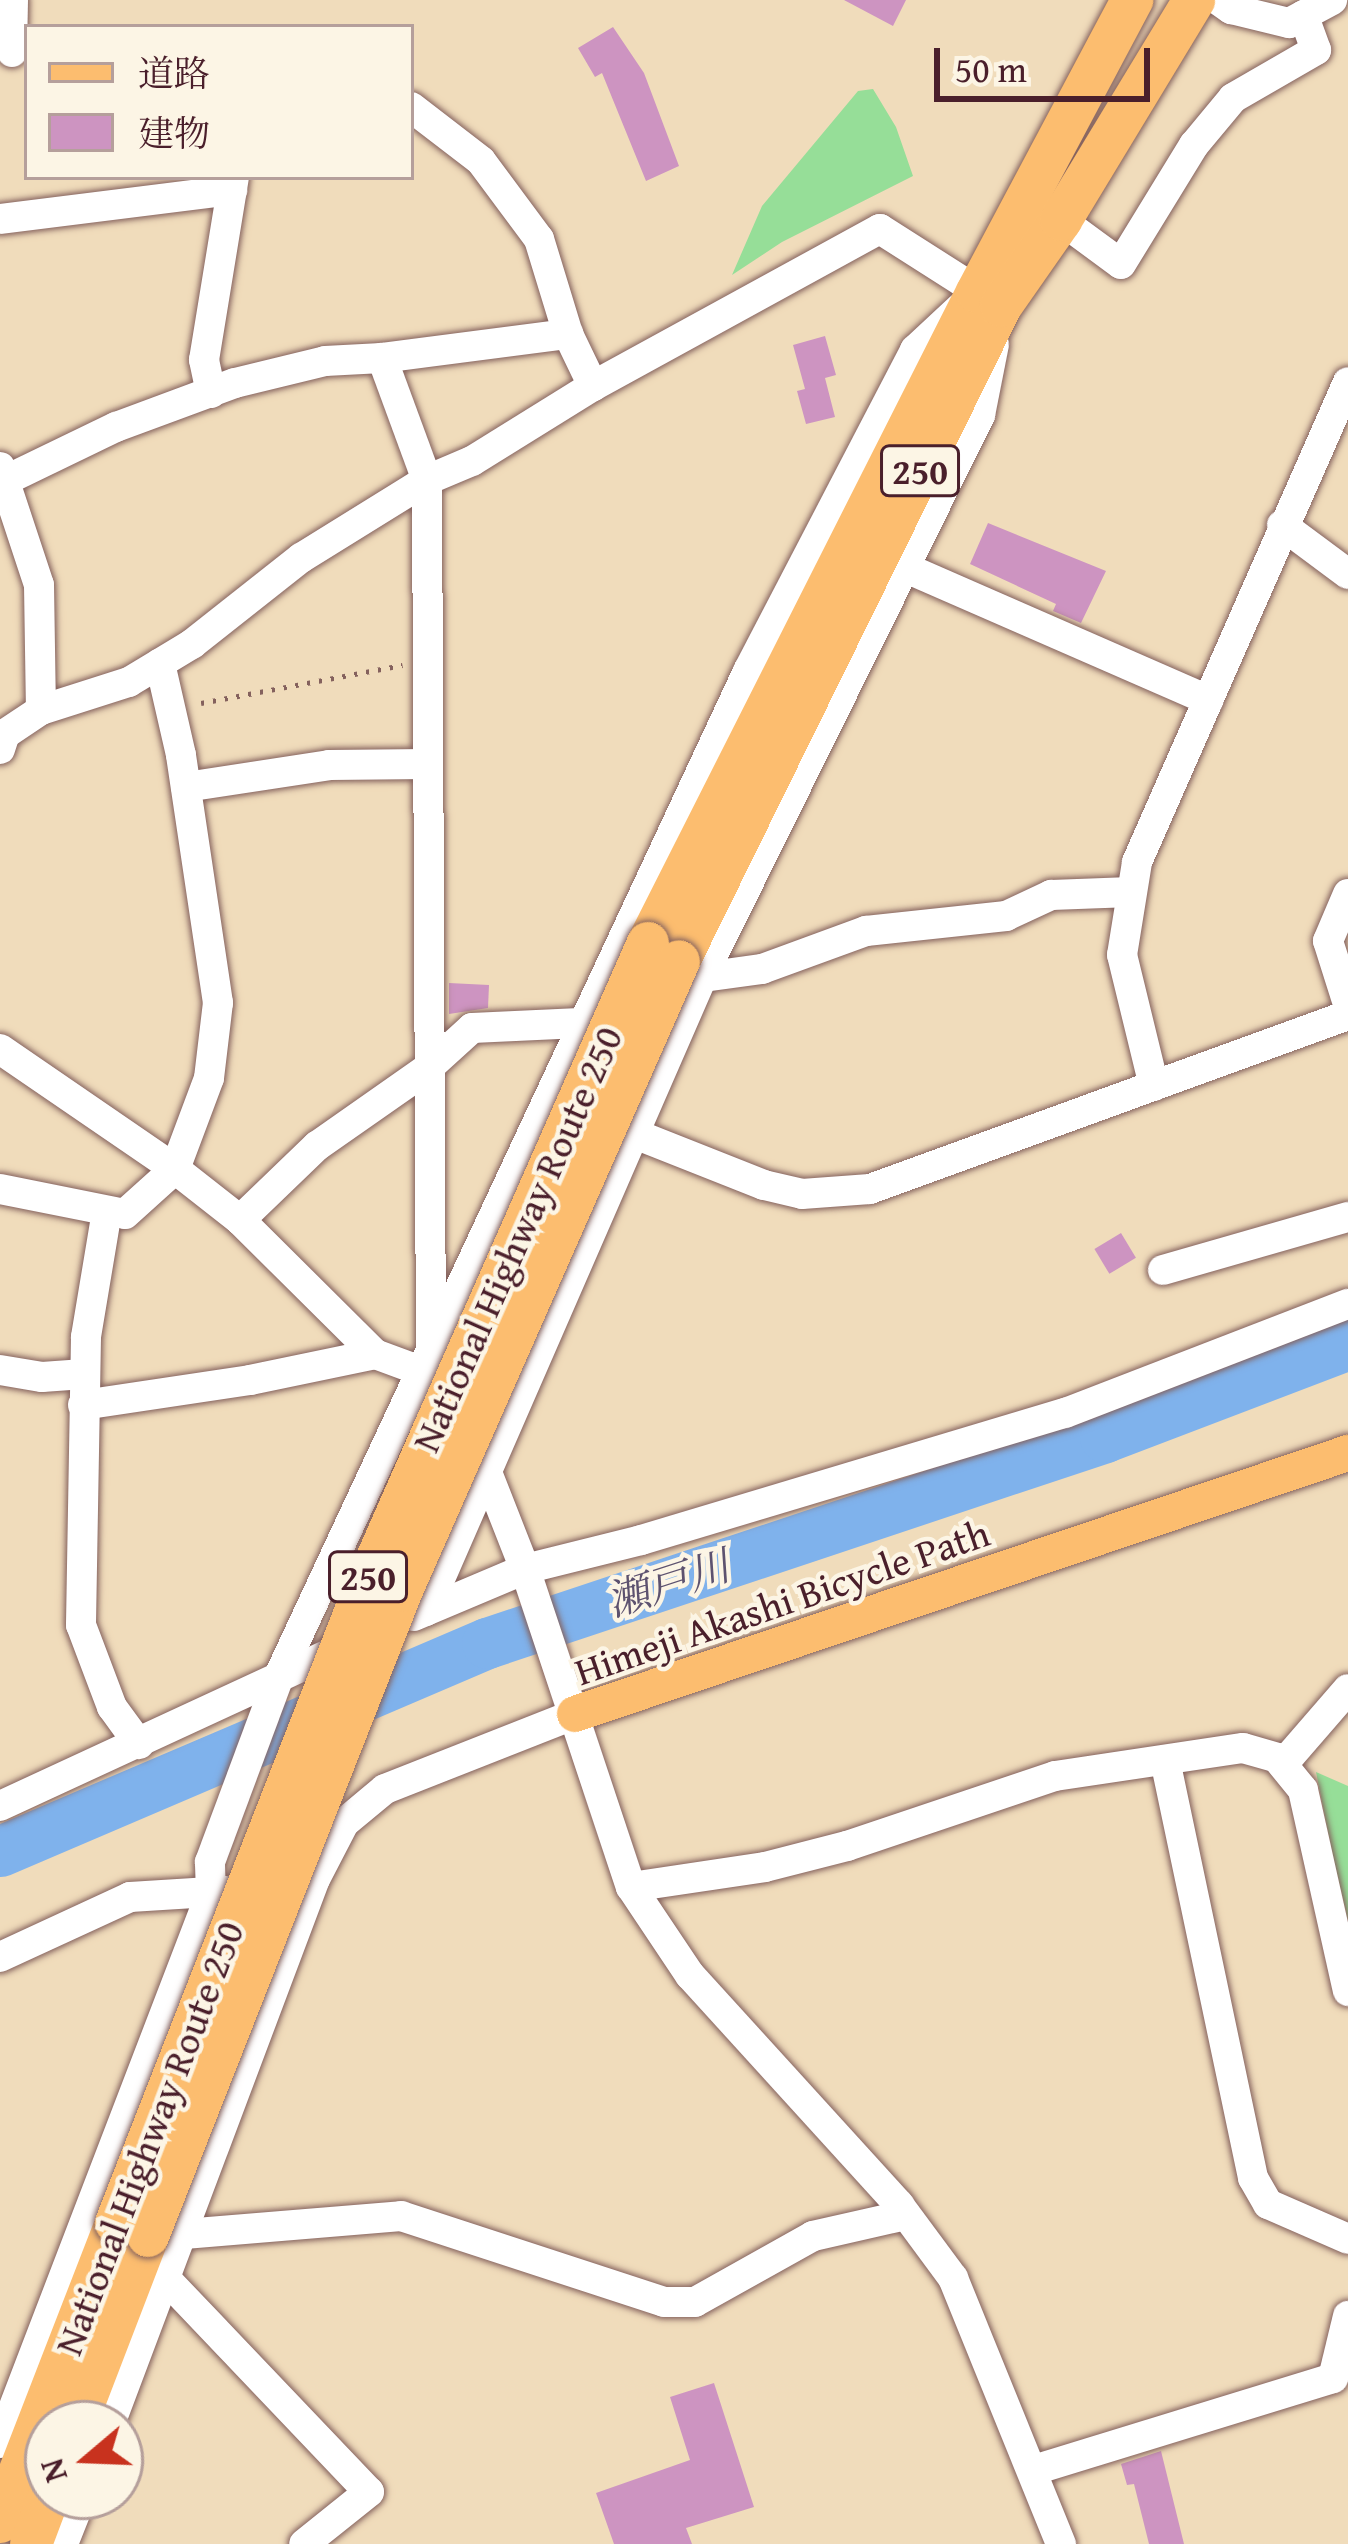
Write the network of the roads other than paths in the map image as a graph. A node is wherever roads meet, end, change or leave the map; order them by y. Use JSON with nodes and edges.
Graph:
{"nodes":[{"id":1,"x":13,"y":0,"type":"edge"},
{"id":2,"x":1132,"y":0,"type":"edge"},
{"id":3,"x":1194,"y":0,"type":"edge"},
{"id":4,"x":1218,"y":0,"type":"edge"},
{"id":5,"x":1332,"y":0,"type":"edge"},
{"id":6,"x":1303,"y":16,"type":"junction"},
{"id":7,"x":13,"y":52,"type":"edge"},
{"id":8,"x":414,"y":109,"type":"edge"},
{"id":9,"x":233,"y":184,"type":"edge"},
{"id":10,"x":0,"y":219,"type":"edge"},
{"id":11,"x":1061,"y":220,"type":"junction"},
{"id":12,"x":989,"y":299,"type":"junction"},
{"id":13,"x":568,"y":334,"type":"junction"},
{"id":14,"x":382,"y":358,"type":"junction"},
{"id":15,"x":1348,"y":382,"type":"edge"},
{"id":16,"x":593,"y":386,"type":"junction"},
{"id":17,"x":212,"y":393,"type":"junction"},
{"id":18,"x":1,"y":478,"type":"edge"},
{"id":19,"x":427,"y":479,"type":"junction"},
{"id":20,"x":1282,"y":524,"type":"junction"},
{"id":21,"x":906,"y":568,"type":"junction"},
{"id":22,"x":1348,"y":574,"type":"edge"},
{"id":23,"x":160,"y":663,"type":"junction"},
{"id":24,"x":1208,"y":700,"type":"junction"},
{"id":25,"x":41,"y":710,"type":"junction"},
{"id":26,"x":0,"y":748,"type":"edge"},
{"id":27,"x":427,"y":764,"type":"junction"},
{"id":28,"x":185,"y":787,"type":"junction"},
{"id":29,"x":1130,"y":892,"type":"junction"},
{"id":30,"x":1348,"y":894,"type":"edge"},
{"id":31,"x":677,"y":959,"type":"junction"},
{"id":32,"x":1348,"y":1004,"type":"edge"},
{"id":33,"x":1348,"y":1015,"type":"edge"},
{"id":34,"x":580,"y":1023,"type":"junction"},
{"id":35,"x":0,"y":1049,"type":"edge"},
{"id":36,"x":428,"y":1069,"type":"junction"},
{"id":37,"x":1154,"y":1086,"type":"junction"},
{"id":38,"x":630,"y":1132,"type":"junction"},
{"id":39,"x":175,"y":1169,"type":"junction"},
{"id":40,"x":0,"y":1189,"type":"edge"},
{"id":41,"x":107,"y":1211,"type":"junction"},
{"id":42,"x":1348,"y":1216,"type":"edge"},
{"id":43,"x":240,"y":1220,"type":"junction"},
{"id":44,"x":1163,"y":1270,"type":"dead end"},
{"id":45,"x":1348,"y":1304,"type":"edge"},
{"id":46,"x":375,"y":1354,"type":"junction"},
{"id":47,"x":426,"y":1358,"type":"junction"},
{"id":48,"x":0,"y":1370,"type":"edge"},
{"id":49,"x":84,"y":1390,"type":"junction"},
{"id":50,"x":1348,"y":1453,"type":"edge"},
{"id":51,"x":485,"y":1466,"type":"junction"},
{"id":52,"x":525,"y":1569,"type":"junction"},
{"id":53,"x":425,"y":1611,"type":"junction"},
{"id":54,"x":279,"y":1676,"type":"junction"},
{"id":55,"x":1348,"y":1689,"type":"edge"},
{"id":56,"x":573,"y":1707,"type":"junction"},
{"id":57,"x":139,"y":1744,"type":"junction"},
{"id":58,"x":1165,"y":1760,"type":"junction"},
{"id":59,"x":1283,"y":1764,"type":"junction"},
{"id":60,"x":0,"y":1806,"type":"edge"},
{"id":61,"x":210,"y":1878,"type":"junction"},
{"id":62,"x":315,"y":1879,"type":"junction"},
{"id":63,"x":631,"y":1887,"type":"junction"},
{"id":64,"x":1343,"y":1945,"type":"edge"},
{"id":65,"x":0,"y":1958,"type":"edge"},
{"id":66,"x":1348,"y":1990,"type":"edge"},
{"id":67,"x":906,"y":2215,"type":"junction"},
{"id":68,"x":149,"y":2231,"type":"junction"},
{"id":69,"x":1348,"y":2239,"type":"edge"},
{"id":70,"x":166,"y":2279,"type":"junction"},
{"id":71,"x":1348,"y":2316,"type":"edge"},
{"id":72,"x":12,"y":2374,"type":"edge"},
{"id":73,"x":85,"y":2400,"type":"edge"},
{"id":74,"x":130,"y":2400,"type":"edge"},
{"id":75,"x":0,"y":2443,"type":"edge"},
{"id":76,"x":1034,"y":2470,"type":"junction"},
{"id":77,"x":0,"y":2522,"type":"edge"},
{"id":78,"x":304,"y":2544,"type":"edge"},
{"id":79,"x":1061,"y":2544,"type":"edge"}],
"edges":[{"from":1,"to":7,"type":"street"},
{"from":2,"to":12,"type":"highway","name":"National Highway Route 250","number":"250"},
{"from":3,"to":11,"type":"highway","name":"National Highway Route 250","number":"250"},
{"from":4,"to":6,"type":"street"},
{"from":5,"to":6,"type":"street"},
{"from":6,"to":11,"type":"street"},
{"from":8,"to":13,"type":"street"},
{"from":9,"to":10,"type":"street"},
{"from":9,"to":17,"type":"street"},
{"from":11,"to":12,"type":"highway","name":"National Highway Route 250","number":"250"},
{"from":12,"to":16,"type":"street"},
{"from":12,"to":21,"type":"street"},
{"from":12,"to":31,"type":"highway","name":"National Highway Route 250","number":"250"},
{"from":12,"to":34,"type":"street"},
{"from":13,"to":14,"type":"street"},
{"from":13,"to":16,"type":"street"},
{"from":14,"to":17,"type":"street"},
{"from":14,"to":19,"type":"street"},
{"from":15,"to":20,"type":"street"},
{"from":16,"to":19,"type":"street"},
{"from":17,"to":18,"type":"street"},
{"from":18,"to":25,"type":"street"},
{"from":19,"to":23,"type":"street"},
{"from":19,"to":27,"type":"street"},
{"from":20,"to":22,"type":"street"},
{"from":20,"to":24,"type":"street"},
{"from":21,"to":24,"type":"street"},
{"from":21,"to":31,"type":"street"},
{"from":23,"to":25,"type":"street"},
{"from":23,"to":28,"type":"street"},
{"from":24,"to":29,"type":"street"},
{"from":25,"to":26,"type":"street"},
{"from":27,"to":28,"type":"street"},
{"from":27,"to":36,"type":"street"},
{"from":28,"to":39,"type":"street"},
{"from":29,"to":31,"type":"street"},
{"from":29,"to":37,"type":"street"},
{"from":30,"to":32,"type":"street"},
{"from":31,"to":34,"type":"street"},
{"from":31,"to":38,"type":"street"},
{"from":31,"to":68,"type":"highway","name":"National Highway Route 250","number":"250","bridge":true},
{"from":33,"to":37,"type":"street"},
{"from":34,"to":36,"type":"street"},
{"from":34,"to":47,"type":"street"},
{"from":35,"to":39,"type":"street"},
{"from":36,"to":43,"type":"street"},
{"from":36,"to":47,"type":"street"},
{"from":37,"to":38,"type":"street"},
{"from":38,"to":51,"type":"street"},
{"from":39,"to":41,"type":"street"},
{"from":39,"to":43,"type":"street"},
{"from":40,"to":41,"type":"street"},
{"from":41,"to":49,"type":"street"},
{"from":42,"to":44,"type":"street"},
{"from":43,"to":46,"type":"street"},
{"from":45,"to":52,"type":"street"},
{"from":46,"to":47,"type":"street"},
{"from":46,"to":49,"type":"street"},
{"from":47,"to":51,"type":"street"},
{"from":47,"to":54,"type":"street"},
{"from":48,"to":49,"type":"street"},
{"from":49,"to":57,"type":"street"},
{"from":50,"to":56,"type":"main road","name":"Himeji Akashi Bicycle Path"},
{"from":51,"to":52,"type":"street"},
{"from":51,"to":53,"type":"street"},
{"from":52,"to":53,"type":"street"},
{"from":52,"to":56,"type":"street"},
{"from":53,"to":54,"type":"street"},
{"from":54,"to":57,"type":"street"},
{"from":54,"to":61,"type":"street"},
{"from":55,"to":59,"type":"street"},
{"from":56,"to":62,"type":"street"},
{"from":56,"to":63,"type":"street"},
{"from":57,"to":60,"type":"street"},
{"from":58,"to":59,"type":"street"},
{"from":58,"to":63,"type":"street"},
{"from":58,"to":69,"type":"street"},
{"from":59,"to":64,"type":"street"},
{"from":61,"to":62,"type":"street"},
{"from":61,"to":65,"type":"street"},
{"from":61,"to":72,"type":"street"},
{"from":62,"to":68,"type":"street"},
{"from":63,"to":67,"type":"street"},
{"from":64,"to":66,"type":"street"},
{"from":67,"to":68,"type":"street"},
{"from":67,"to":76,"type":"street"},
{"from":68,"to":70,"type":"street"},
{"from":68,"to":73,"type":"highway","name":"National Highway Route 250","number":"250"},
{"from":68,"to":77,"type":"highway","name":"National Highway Route 250","number":"250"},
{"from":70,"to":74,"type":"street"},
{"from":70,"to":78,"type":"street"},
{"from":71,"to":76,"type":"street"},
{"from":72,"to":75,"type":"street"},
{"from":76,"to":79,"type":"street"}]}
